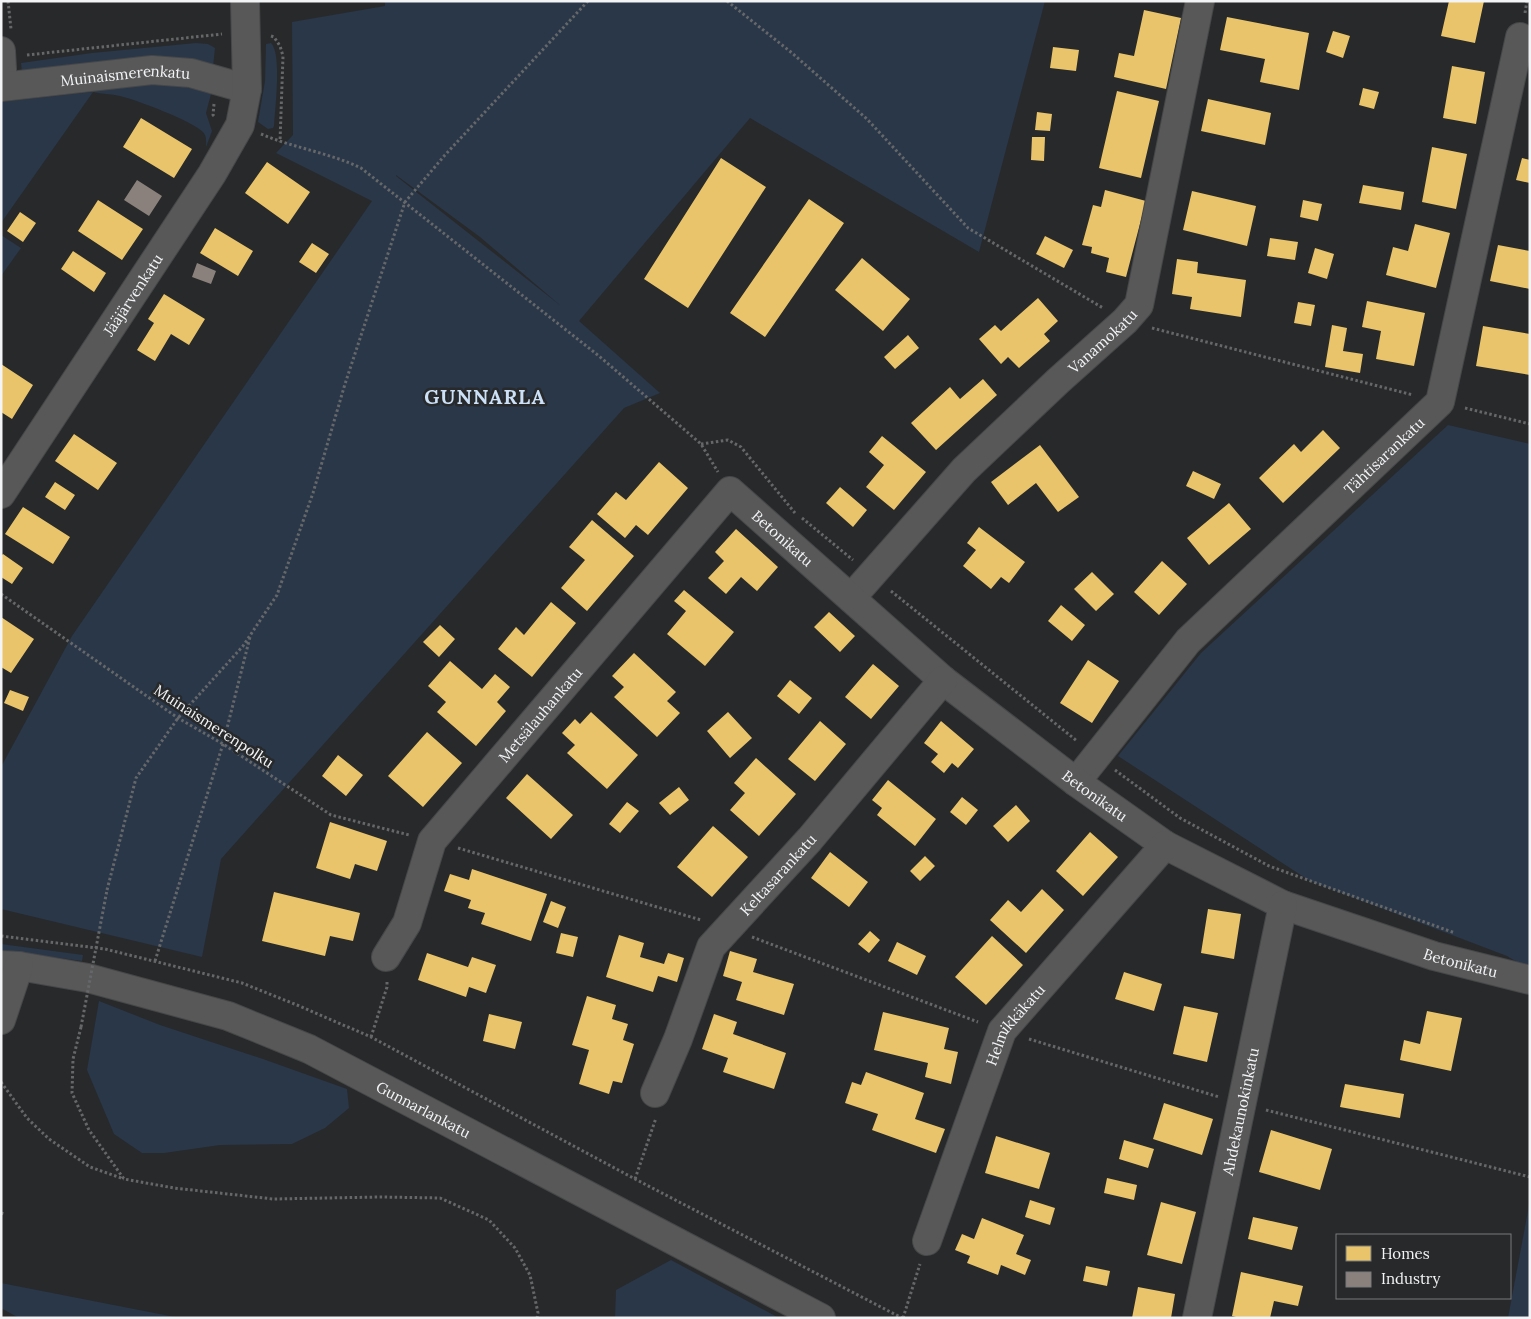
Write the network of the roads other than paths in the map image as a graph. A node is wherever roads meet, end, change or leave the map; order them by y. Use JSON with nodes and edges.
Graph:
{"nodes":[{"id":1,"x":245,"y":1,"type":"edge"},
{"id":2,"x":1200,"y":1,"type":"edge"},
{"id":3,"x":1520,"y":36,"type":"dead end"},
{"id":4,"x":1,"y":51,"type":"edge"},
{"id":5,"x":2,"y":86,"type":"edge"},
{"id":6,"x":247,"y":89,"type":"junction"},
{"id":7,"x":730,"y":491,"type":"joint"},
{"id":8,"x":1,"y":494,"type":"edge"},
{"id":9,"x":851,"y":598,"type":"junction"},
{"id":10,"x":943,"y":680,"type":"junction"},
{"id":11,"x":1076,"y":782,"type":"junction"},
{"id":12,"x":1165,"y":845,"type":"junction"},
{"id":13,"x":1284,"y":905,"type":"junction"},
{"id":14,"x":386,"y":957,"type":"road end"},
{"id":15,"x":10,"y":966,"type":"edge"},
{"id":16,"x":1530,"y":980,"type":"edge"},
{"id":17,"x":1,"y":1020,"type":"edge"},
{"id":18,"x":654,"y":1093,"type":"road end"},
{"id":19,"x":927,"y":1241,"type":"road end"},
{"id":20,"x":821,"y":1318,"type":"edge"},
{"id":21,"x":1197,"y":1318,"type":"edge"}],
"edges":[{"from":1,"to":6,"type":"street","name":"Jääjärvenkatu"},
{"from":2,"to":9,"type":"street","name":"Vanamokatu"},
{"from":3,"to":11,"type":"street","name":"Tähtisarankatu"},
{"from":4,"to":5,"type":"street"},
{"from":5,"to":6,"type":"street","name":"Muinaismerenkatu"},
{"from":6,"to":8,"type":"street","name":"Jääjärvenkatu"},
{"from":7,"to":9,"type":"street","name":"Betonikatu"},
{"from":7,"to":14,"type":"street","name":"Metsälauhankatu"},
{"from":9,"to":10,"type":"street","name":"Betonikatu"},
{"from":10,"to":11,"type":"street","name":"Betonikatu"},
{"from":10,"to":18,"type":"street","name":"Keltasarankatu"},
{"from":11,"to":12,"type":"street","name":"Betonikatu"},
{"from":12,"to":13,"type":"street","name":"Betonikatu"},
{"from":12,"to":19,"type":"street","name":"Helmikkäkatu"},
{"from":13,"to":16,"type":"street","name":"Betonikatu"},
{"from":13,"to":21,"type":"street","name":"Ahdekaunokinkatu"},
{"from":15,"to":17,"type":"street"},
{"from":15,"to":20,"type":"street","name":"Gunnarlankatu"}]}
